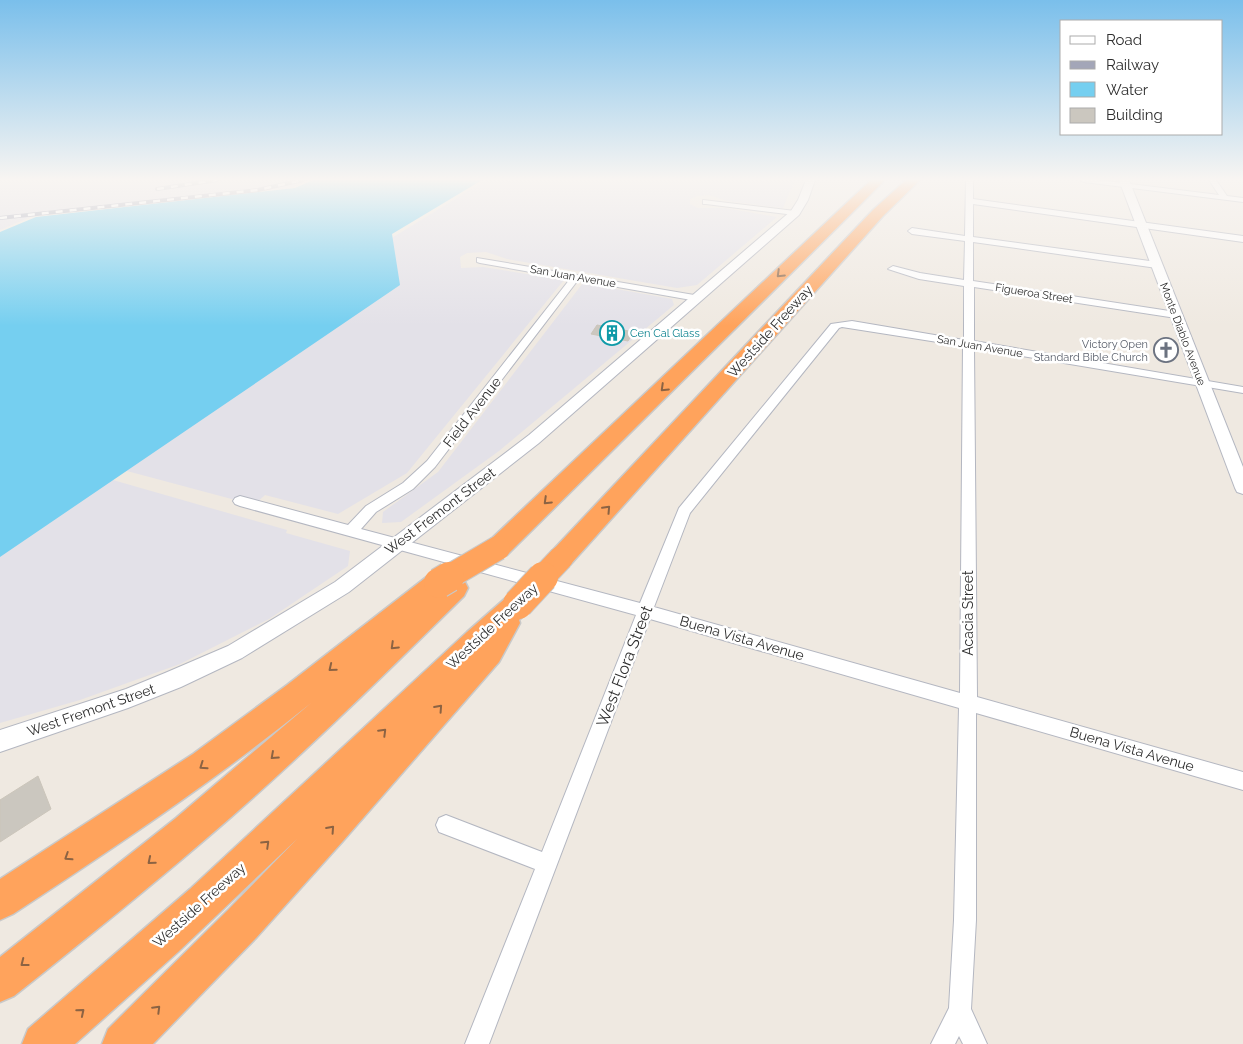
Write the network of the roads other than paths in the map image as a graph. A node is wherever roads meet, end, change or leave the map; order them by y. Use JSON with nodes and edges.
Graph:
{"nodes":[{"id":1,"x":778,"y":229,"type":"edge"},
{"id":2,"x":828,"y":229,"type":"edge"},
{"id":3,"x":864,"y":229,"type":"edge"},
{"id":4,"x":968,"y":229,"type":"edge"},
{"id":5,"x":1142,"y":229,"type":"edge"},
{"id":6,"x":1168,"y":229,"type":"edge"},
{"id":7,"x":912,"y":231,"type":"dead end"},
{"id":8,"x":968,"y":239,"type":"junction"},
{"id":9,"x":1243,"y":239,"type":"edge"},
{"id":10,"x":480,"y":260,"type":"dead end"},
{"id":11,"x":1157,"y":265,"type":"junction"},
{"id":12,"x":893,"y":269,"type":"dead end"},
{"id":13,"x":576,"y":277,"type":"junction"},
{"id":14,"x":968,"y":284,"type":"junction"},
{"id":15,"x":697,"y":298,"type":"junction"},
{"id":16,"x":1176,"y":315,"type":"junction"},
{"id":17,"x":836,"y":326,"type":"joint"},
{"id":18,"x":968,"y":344,"type":"junction"},
{"id":19,"x":1202,"y":383,"type":"junction"},
{"id":20,"x":1243,"y":390,"type":"edge"},
{"id":21,"x":1243,"y":488,"type":"edge"},
{"id":22,"x":240,"y":501,"type":"dead end"},
{"id":23,"x":352,"y":530,"type":"junction"},
{"id":24,"x":398,"y":543,"type":"junction"},
{"id":25,"x":446,"y":586,"type":"junction"},
{"id":26,"x":518,"y":604,"type":"junction"},
{"id":27,"x":645,"y":611,"type":"junction"},
{"id":28,"x":968,"y":702,"type":"junction"},
{"id":29,"x":0,"y":741,"type":"edge"},
{"id":30,"x":1243,"y":781,"type":"edge"},
{"id":31,"x":446,"y":825,"type":"dead end"},
{"id":32,"x":547,"y":864,"type":"junction"},
{"id":33,"x":0,"y":901,"type":"edge"},
{"id":34,"x":0,"y":982,"type":"edge"},
{"id":35,"x":960,"y":1010,"type":"junction"},
{"id":36,"x":43,"y":1044,"type":"edge"},
{"id":37,"x":123,"y":1044,"type":"edge"},
{"id":38,"x":477,"y":1044,"type":"edge"},
{"id":39,"x":943,"y":1044,"type":"edge"},
{"id":40,"x":975,"y":1044,"type":"edge"}],
"edges":[{"from":1,"to":15,"type":"street","name":"West Fremont Street"},
{"from":2,"to":25,"type":"highway","one_way":true,"bridge":true},
{"from":26,"to":3,"type":"highway","name":"Westside Freeway","one_way":true,"bridge":true},
{"from":4,"to":8,"type":"street","name":"Acacia Street"},
{"from":5,"to":11,"type":"street","name":"Monte Diablo Avenue"},
{"from":6,"to":9,"type":"street"},
{"from":7,"to":8,"type":"street"},
{"from":8,"to":11,"type":"street"},
{"from":8,"to":14,"type":"street","name":"Acacia Street"},
{"from":10,"to":13,"type":"street","name":"San Juan Avenue"},
{"from":11,"to":16,"type":"street","name":"Monte Diablo Avenue"},
{"from":12,"to":14,"type":"street","name":"Figueroa Street"},
{"from":13,"to":15,"type":"street","name":"San Juan Avenue"},
{"from":13,"to":23,"type":"street","name":"Field Avenue"},
{"from":14,"to":16,"type":"street","name":"Figueroa Street"},
{"from":14,"to":18,"type":"street","name":"Acacia Street"},
{"from":15,"to":24,"type":"street","name":"West Fremont Street"},
{"from":16,"to":19,"type":"street","name":"Monte Diablo Avenue"},
{"from":17,"to":18,"type":"street","name":"San Juan Avenue"},
{"from":17,"to":27,"type":"street","name":"West Flora Street"},
{"from":18,"to":19,"type":"street","name":"San Juan Avenue"},
{"from":18,"to":28,"type":"street","name":"Acacia Street"},
{"from":19,"to":20,"type":"street","name":"San Juan Avenue"},
{"from":19,"to":21,"type":"street","name":"Monte Diablo Avenue"},
{"from":22,"to":23,"type":"street","name":"Buena Vista Avenue"},
{"from":23,"to":24,"type":"street","name":"Buena Vista Avenue"},
{"from":24,"to":27,"type":"street","name":"Buena Vista Avenue"},
{"from":24,"to":29,"type":"street","name":"West Fremont Street"},
{"from":25,"to":33,"type":"highway","one_way":true},
{"from":25,"to":34,"type":"highway","one_way":true},
{"from":36,"to":26,"type":"highway","name":"Westside Freeway","one_way":true},
{"from":37,"to":26,"type":"highway","one_way":true},
{"from":27,"to":28,"type":"street","name":"Buena Vista Avenue"},
{"from":27,"to":32,"type":"street","name":"West Flora Street"},
{"from":28,"to":30,"type":"street","name":"Buena Vista Avenue"},
{"from":28,"to":35,"type":"street","name":"Acacia Street"},
{"from":31,"to":32,"type":"street"},
{"from":32,"to":38,"type":"street","name":"West Flora Street"},
{"from":35,"to":39,"type":"street"},
{"from":35,"to":40,"type":"street","name":"Acacia Street"}]}
